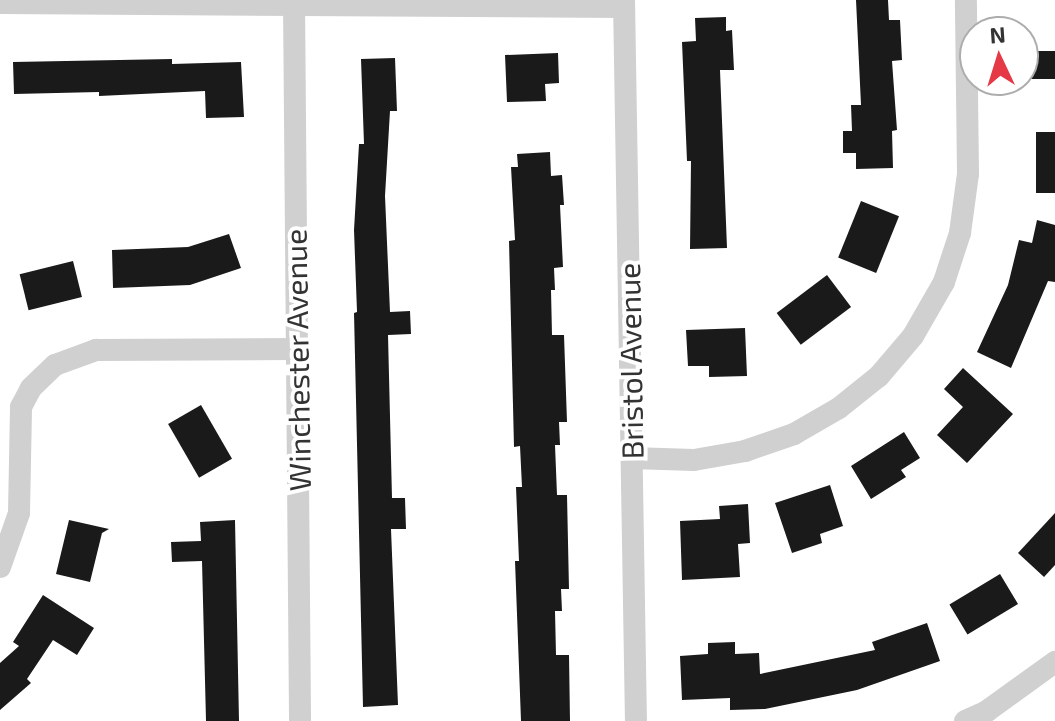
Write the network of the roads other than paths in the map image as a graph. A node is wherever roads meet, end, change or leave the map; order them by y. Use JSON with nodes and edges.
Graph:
{"nodes":[{"id":1,"x":966,"y":0,"type":"edge"},
{"id":2,"x":294,"y":2,"type":"edge"},
{"id":3,"x":0,"y":3,"type":"edge"},
{"id":4,"x":624,"y":3,"type":"edge"},
{"id":5,"x":297,"y":349,"type":"junction"},
{"id":6,"x":631,"y":458,"type":"junction"},
{"id":7,"x":0,"y":567,"type":"edge"},
{"id":8,"x":1055,"y":662,"type":"edge"},
{"id":9,"x":300,"y":721,"type":"edge"},
{"id":10,"x":636,"y":721,"type":"edge"},
{"id":11,"x":965,"y":721,"type":"edge"}],
"edges":[{"from":1,"to":6,"type":"street"},
{"from":2,"to":3,"type":"street"},
{"from":2,"to":4,"type":"street"},
{"from":2,"to":5,"type":"street","name":"Winchester Avenue"},
{"from":4,"to":6,"type":"street","name":"Bristol Avenue"},
{"from":5,"to":7,"type":"street"},
{"from":5,"to":9,"type":"street","name":"Winchester Avenue"},
{"from":6,"to":10,"type":"street","name":"Bristol Avenue"},
{"from":8,"to":11,"type":"street"}]}
